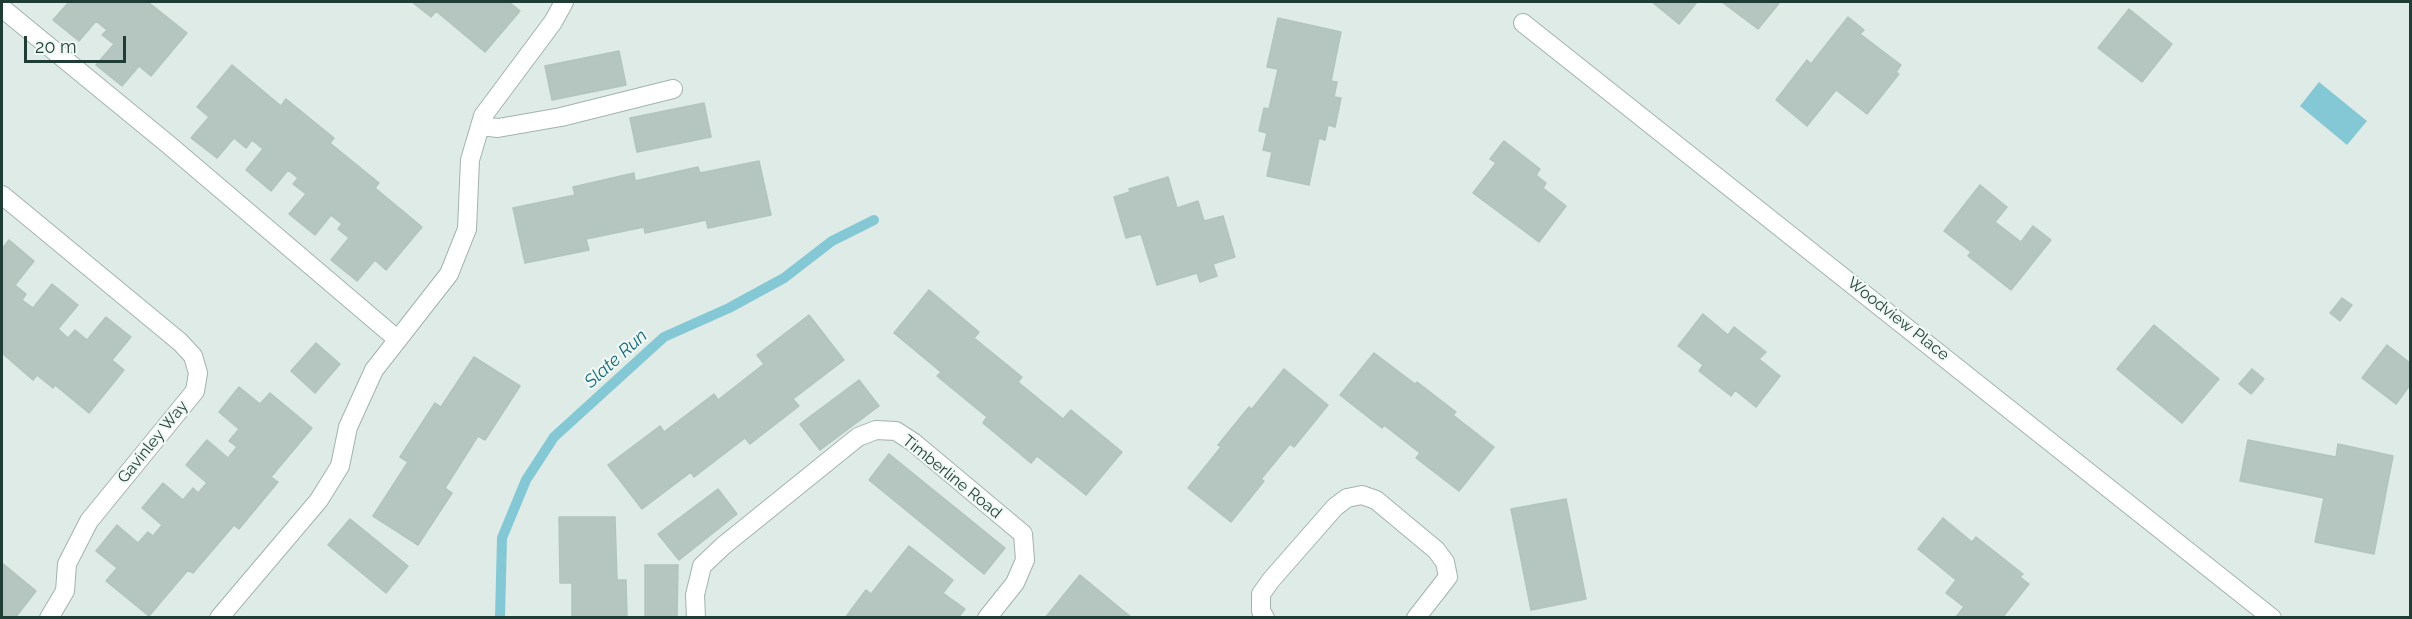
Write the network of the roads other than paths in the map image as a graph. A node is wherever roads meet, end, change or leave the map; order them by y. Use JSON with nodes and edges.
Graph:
{"nodes":[{"id":1,"x":564,"y":2,"type":"edge"},
{"id":2,"x":2,"y":9,"type":"edge"},
{"id":3,"x":1523,"y":23,"type":"dead end"},
{"id":4,"x":672,"y":89,"type":"dead end"},
{"id":5,"x":480,"y":126,"type":"junction"},
{"id":6,"x":2,"y":195,"type":"edge"},
{"id":7,"x":397,"y":339,"type":"junction"},
{"id":8,"x":49,"y":618,"type":"edge"},
{"id":9,"x":219,"y":618,"type":"edge"},
{"id":10,"x":696,"y":618,"type":"edge"},
{"id":11,"x":987,"y":618,"type":"edge"},
{"id":12,"x":1265,"y":618,"type":"edge"},
{"id":13,"x":1416,"y":618,"type":"edge"},
{"id":14,"x":2272,"y":618,"type":"edge"}],
"edges":[{"from":1,"to":5,"type":"street"},
{"from":2,"to":7,"type":"street"},
{"from":3,"to":14,"type":"street","name":"Woodview Place"},
{"from":4,"to":5,"type":"street"},
{"from":5,"to":7,"type":"street"},
{"from":6,"to":8,"type":"street","name":"Gavinley Way"},
{"from":7,"to":9,"type":"street"},
{"from":10,"to":11,"type":"street","name":"Timberline Road"},
{"from":12,"to":13,"type":"street"}]}
